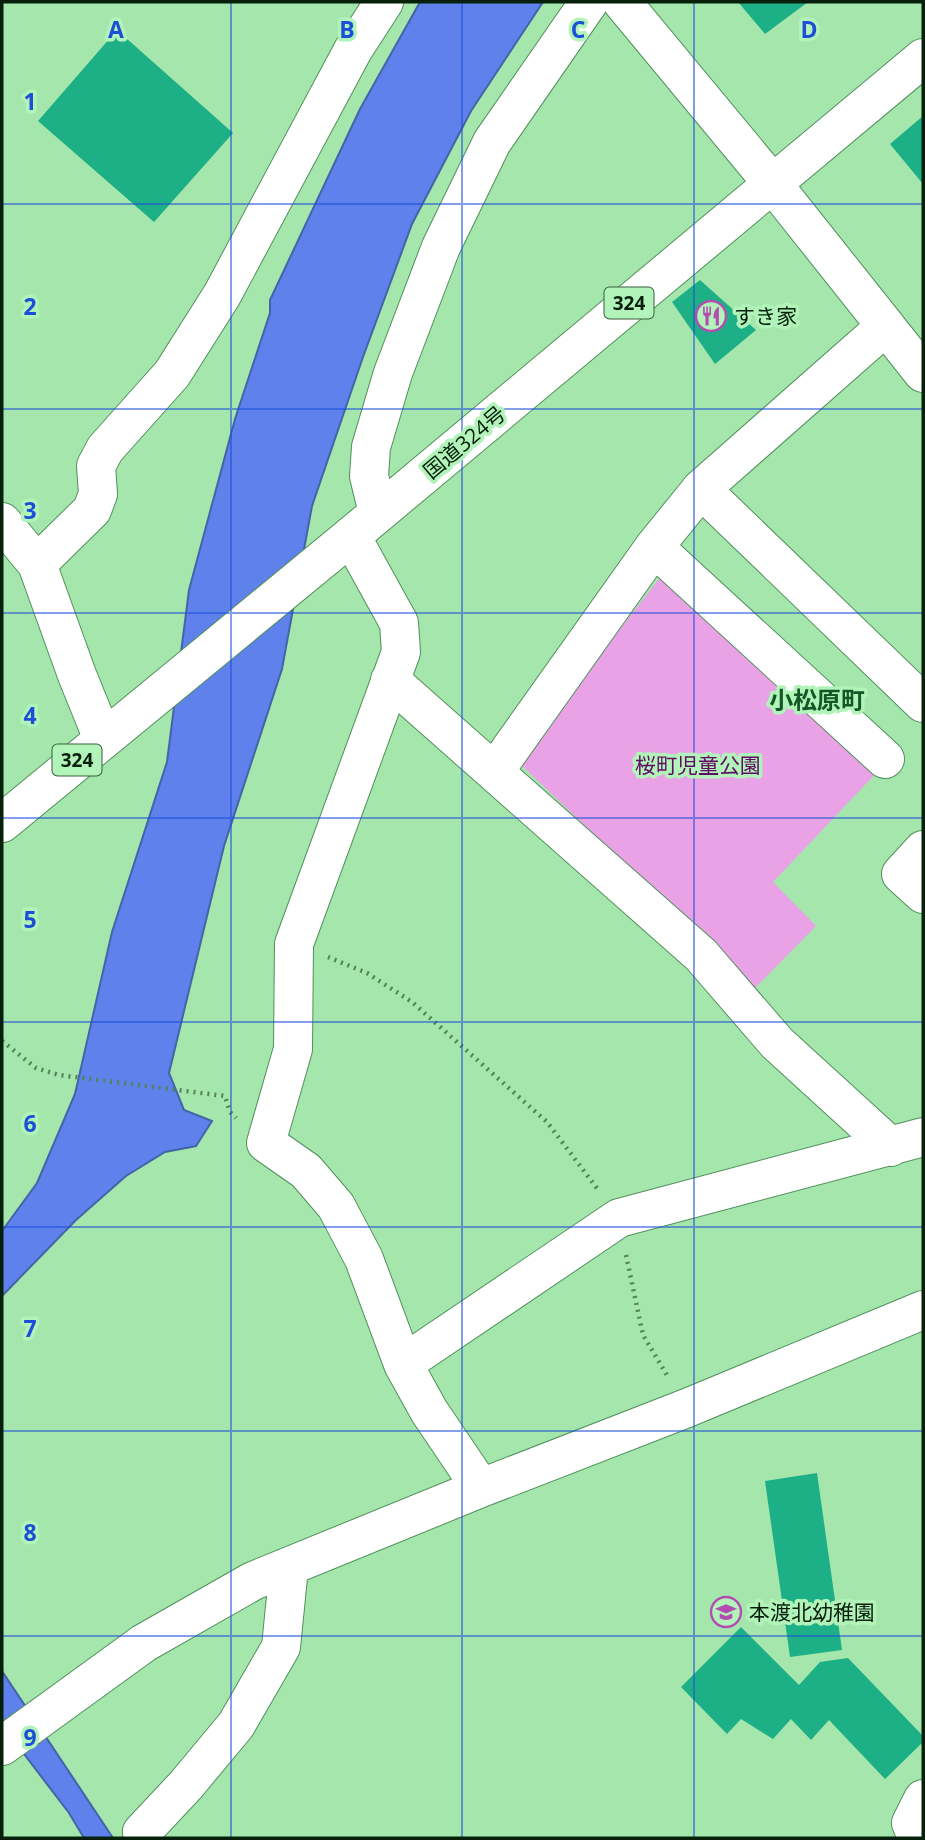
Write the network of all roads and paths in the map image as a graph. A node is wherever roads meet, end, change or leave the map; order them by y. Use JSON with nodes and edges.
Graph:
{"nodes":[{"id":1,"x":384,"y":2,"type":"edge"},
{"id":2,"x":589,"y":2,"type":"edge"},
{"id":3,"x":622,"y":2,"type":"edge"},
{"id":4,"x":923,"y":58,"type":"edge"},
{"id":5,"x":772,"y":183,"type":"junction"},
{"id":6,"x":886,"y":326,"type":"junction"},
{"id":7,"x":923,"y":373,"type":"edge"},
{"id":8,"x":701,"y":489,"type":"junction"},
{"id":9,"x":2,"y":522,"type":"edge"},
{"id":10,"x":355,"y":533,"type":"junction"},
{"id":11,"x":654,"y":547,"type":"junction"},
{"id":12,"x":37,"y":564,"type":"junction"},
{"id":13,"x":390,"y":680,"type":"junction"},
{"id":14,"x":923,"y":702,"type":"edge"},
{"id":15,"x":103,"y":739,"type":"junction"},
{"id":16,"x":885,"y":759,"type":"dead end"},
{"id":17,"x":494,"y":772,"type":"junction"},
{"id":18,"x":2,"y":823,"type":"edge"},
{"id":19,"x":923,"y":850,"type":"edge"},
{"id":20,"x":923,"y":894,"type":"edge"},
{"id":21,"x":294,"y":944,"type":"junction"},
{"id":22,"x":2,"y":1041,"type":"edge"},
{"id":23,"x":907,"y":1142,"type":"edge"},
{"id":24,"x":266,"y":1143,"type":"junction"},
{"id":25,"x":619,"y":1218,"type":"junction"},
{"id":26,"x":923,"y":1310,"type":"edge"},
{"id":27,"x":402,"y":1364,"type":"junction"},
{"id":28,"x":687,"y":1408,"type":"junction"},
{"id":29,"x":481,"y":1488,"type":"junction"},
{"id":30,"x":289,"y":1567,"type":"junction"},
{"id":31,"x":2,"y":1746,"type":"edge"},
{"id":32,"x":923,"y":1799,"type":"edge"},
{"id":33,"x":144,"y":1838,"type":"edge"},
{"id":34,"x":917,"y":1838,"type":"edge"}],
"edges":[{"from":1,"to":12,"type":"main road"},
{"from":2,"to":10,"type":"main road"},
{"from":3,"to":5,"type":"main road"},
{"from":4,"to":5,"type":"main road","name":"国道324号","number":"324"},
{"from":5,"to":6,"type":"main road"},
{"from":5,"to":10,"type":"main road","name":"国道324号","number":"324"},
{"from":6,"to":7,"type":"main road"},
{"from":6,"to":8,"type":"main road"},
{"from":8,"to":11,"type":"main road"},
{"from":8,"to":14,"type":"main road"},
{"from":9,"to":12,"type":"main road"},
{"from":10,"to":13,"type":"main road"},
{"from":10,"to":15,"type":"main road","name":"国道324号","number":"324"},
{"from":11,"to":16,"type":"main road"},
{"from":11,"to":17,"type":"main road"},
{"from":12,"to":15,"type":"main road"},
{"from":13,"to":17,"type":"main road"},
{"from":13,"to":21,"type":"main road"},
{"from":15,"to":18,"type":"main road","name":"国道324号","number":"324"},
{"from":17,"to":23,"type":"main road"},
{"from":19,"to":20,"type":"main road"},
{"from":21,"to":24,"type":"main road"},
{"from":21,"to":25,"type":"path"},
{"from":22,"to":24,"type":"path"},
{"from":23,"to":25,"type":"main road"},
{"from":24,"to":27,"type":"main road"},
{"from":25,"to":27,"type":"main road"},
{"from":25,"to":28,"type":"path"},
{"from":26,"to":28,"type":"main road"},
{"from":27,"to":29,"type":"main road"},
{"from":28,"to":29,"type":"main road"},
{"from":29,"to":30,"type":"main road"},
{"from":30,"to":31,"type":"main road"},
{"from":30,"to":33,"type":"main road"},
{"from":32,"to":34,"type":"main road"}]}
